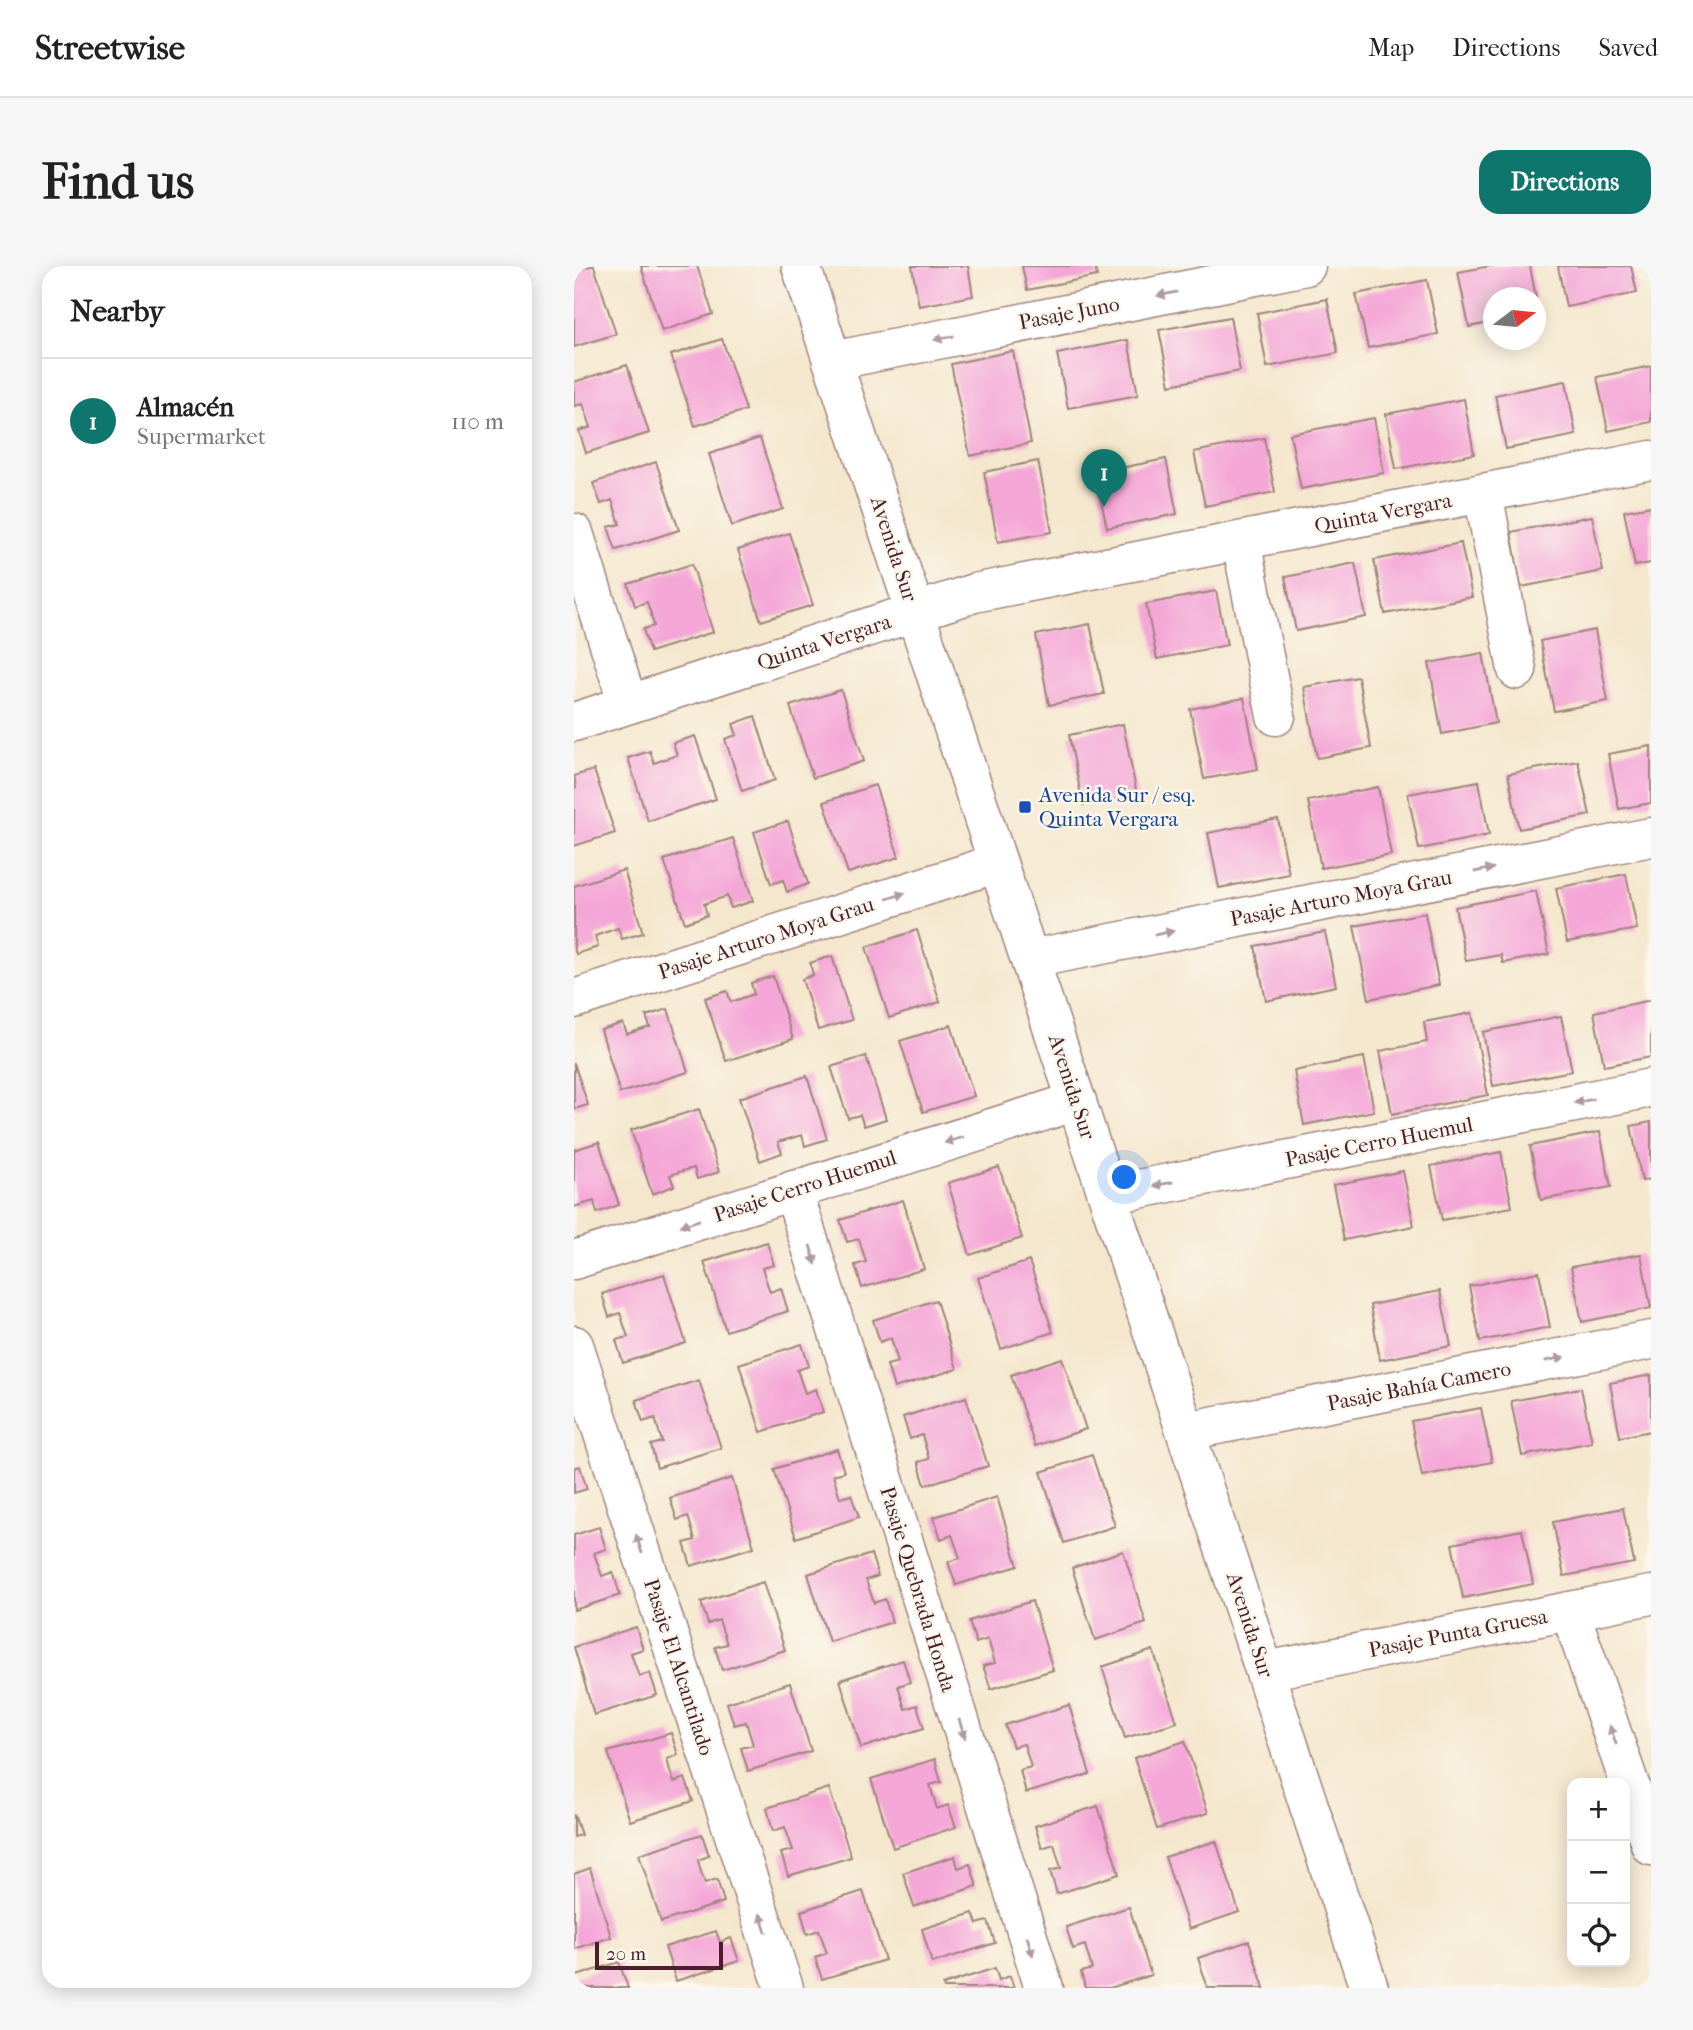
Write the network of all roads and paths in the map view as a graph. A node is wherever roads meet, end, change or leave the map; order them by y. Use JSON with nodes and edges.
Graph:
{"nodes":[{"id":1,"x":801,"y":266,"type":"edge"},
{"id":2,"x":1306,"y":266,"type":"edge"},
{"id":3,"x":832,"y":361,"type":"junction"},
{"id":4,"x":1651,"y":460,"type":"edge"},
{"id":5,"x":1483,"y":493,"type":"junction"},
{"id":6,"x":574,"y":533,"type":"edge"},
{"id":7,"x":1241,"y":541,"type":"junction"},
{"id":8,"x":915,"y":612,"type":"junction"},
{"id":9,"x":1517,"y":670,"type":"dead end"},
{"id":10,"x":628,"y":704,"type":"junction"},
{"id":11,"x":1276,"y":716,"type":"dead end"},
{"id":12,"x":574,"y":722,"type":"edge"},
{"id":13,"x":1651,"y":837,"type":"edge"},
{"id":14,"x":998,"y":863,"type":"junction"},
{"id":15,"x":1030,"y":959,"type":"junction"},
{"id":16,"x":574,"y":999,"type":"edge"},
{"id":17,"x":1651,"y":1088,"type":"edge"},
{"id":18,"x":1077,"y":1101,"type":"junction"},
{"id":19,"x":793,"y":1190,"type":"junction"},
{"id":20,"x":1108,"y":1195,"type":"junction"},
{"id":21,"x":574,"y":1260,"type":"edge"},
{"id":22,"x":1651,"y":1340,"type":"edge"},
{"id":23,"x":574,"y":1345,"type":"edge"},
{"id":24,"x":1186,"y":1431,"type":"junction"},
{"id":25,"x":1651,"y":1595,"type":"edge"},
{"id":26,"x":1570,"y":1611,"type":"junction"},
{"id":27,"x":1265,"y":1671,"type":"junction"},
{"id":28,"x":1651,"y":1846,"type":"edge"},
{"id":29,"x":784,"y":1988,"type":"edge"},
{"id":30,"x":1044,"y":1988,"type":"edge"},
{"id":31,"x":1369,"y":1988,"type":"edge"}],
"edges":[{"from":1,"to":3,"type":"street","name":"Avenida Sur"},
{"from":2,"to":3,"type":"street","name":"Pasaje Juno","one_way":true},
{"from":3,"to":8,"type":"street","name":"Avenida Sur"},
{"from":4,"to":5,"type":"street","name":"Quinta Vergara"},
{"from":5,"to":7,"type":"street","name":"Quinta Vergara"},
{"from":5,"to":9,"type":"street"},
{"from":6,"to":10,"type":"street"},
{"from":7,"to":8,"type":"street","name":"Quinta Vergara"},
{"from":7,"to":11,"type":"street"},
{"from":8,"to":10,"type":"street","name":"Quinta Vergara"},
{"from":8,"to":14,"type":"street","name":"Avenida Sur"},
{"from":10,"to":12,"type":"street","name":"Quinta Vergara"},
{"from":15,"to":13,"type":"street","name":"Pasaje Arturo Moya Grau","one_way":true},
{"from":14,"to":15,"type":"street","name":"Avenida Sur"},
{"from":16,"to":14,"type":"street","name":"Pasaje Arturo Moya Grau","one_way":true},
{"from":15,"to":18,"type":"street","name":"Avenida Sur"},
{"from":17,"to":20,"type":"street","name":"Pasaje Cerro Huemul","one_way":true},
{"from":18,"to":19,"type":"street","name":"Pasaje Cerro Huemul","one_way":true},
{"from":18,"to":20,"type":"street","name":"Avenida Sur"},
{"from":19,"to":21,"type":"street","name":"Pasaje Cerro Huemul","one_way":true},
{"from":19,"to":30,"type":"street","name":"Pasaje Quebrada Honda","one_way":true},
{"from":20,"to":24,"type":"street","name":"Avenida Sur"},
{"from":24,"to":22,"type":"street","name":"Pasaje Bahía Camero","one_way":true},
{"from":29,"to":23,"type":"street","name":"Pasaje El Alcantilado","one_way":true},
{"from":24,"to":27,"type":"street","name":"Avenida Sur"},
{"from":25,"to":26,"type":"street","name":"Pasaje Punta Gruesa"},
{"from":26,"to":27,"type":"street","name":"Pasaje Punta Gruesa"},
{"from":28,"to":26,"type":"street","one_way":true},
{"from":27,"to":31,"type":"street","name":"Avenida Sur"}]}
